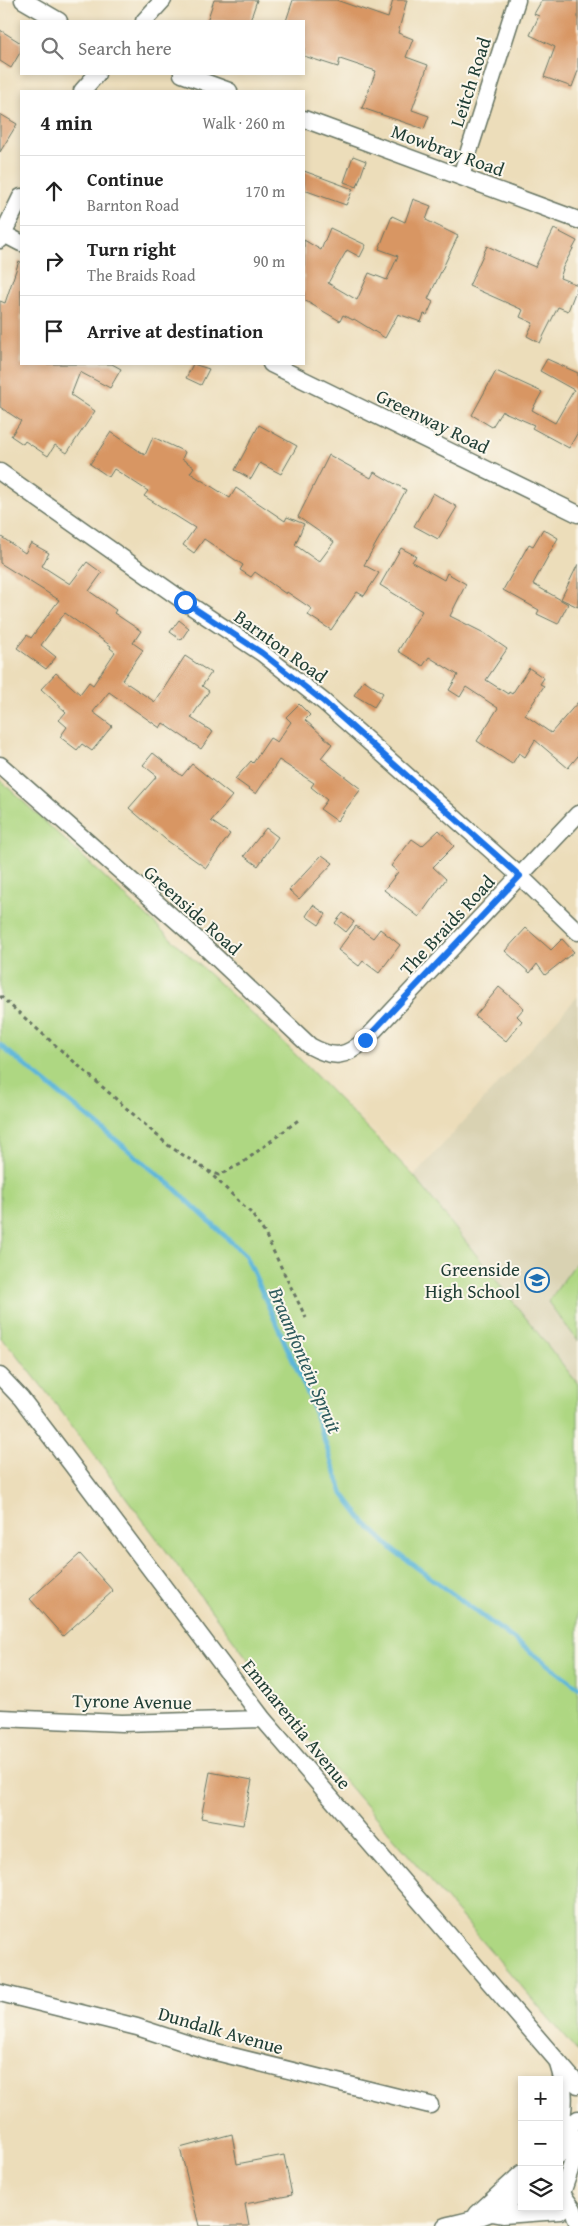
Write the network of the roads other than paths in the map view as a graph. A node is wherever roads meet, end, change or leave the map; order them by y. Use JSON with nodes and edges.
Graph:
{"nodes":[{"id":1,"x":23,"y":0,"type":"edge"},
{"id":2,"x":163,"y":0,"type":"edge"},
{"id":3,"x":517,"y":0,"type":"edge"},
{"id":4,"x":57,"y":20,"type":"edge"},
{"id":5,"x":145,"y":20,"type":"edge"},
{"id":6,"x":96,"y":75,"type":"edge"},
{"id":7,"x":185,"y":75,"type":"edge"},
{"id":8,"x":83,"y":90,"type":"edge"},
{"id":9,"x":226,"y":90,"type":"edge"},
{"id":10,"x":305,"y":119,"type":"edge"},
{"id":11,"x":461,"y":176,"type":"junction"},
{"id":12,"x":20,"y":199,"type":"edge"},
{"id":13,"x":578,"y":220,"type":"edge"},
{"id":14,"x":1,"y":235,"type":"edge"},
{"id":15,"x":20,"y":242,"type":"edge"},
{"id":16,"x":273,"y":365,"type":"edge"},
{"id":17,"x":0,"y":472,"type":"edge"},
{"id":18,"x":578,"y":514,"type":"edge"},
{"id":19,"x":0,"y":765,"type":"edge"},
{"id":20,"x":578,"y":814,"type":"edge"},
{"id":21,"x":520,"y":876,"type":"junction"},
{"id":22,"x":578,"y":932,"type":"edge"},
{"id":23,"x":365,"y":1040,"type":"joint"},
{"id":24,"x":0,"y":1376,"type":"edge"},
{"id":25,"x":0,"y":1718,"type":"edge"},
{"id":26,"x":263,"y":1719,"type":"junction"},
{"id":27,"x":0,"y":1993,"type":"edge"},
{"id":28,"x":557,"y":2060,"type":"junction"},
{"id":29,"x":578,"y":2085,"type":"edge"},
{"id":30,"x":430,"y":2105,"type":"dead end"},
{"id":31,"x":578,"y":2119,"type":"edge"},
{"id":32,"x":561,"y":2121,"type":"edge"},
{"id":33,"x":563,"y":2131,"type":"edge"},
{"id":34,"x":578,"y":2138,"type":"edge"},
{"id":35,"x":578,"y":2147,"type":"edge"},
{"id":36,"x":563,"y":2151,"type":"edge"},
{"id":37,"x":518,"y":2177,"type":"edge"},
{"id":38,"x":563,"y":2191,"type":"edge"},
{"id":39,"x":518,"y":2194,"type":"edge"},
{"id":40,"x":563,"y":2205,"type":"edge"},
{"id":41,"x":518,"y":2211,"type":"edge"},
{"id":42,"x":492,"y":2214,"type":"junction"},
{"id":43,"x":469,"y":2221,"type":"junction"},
{"id":44,"x":445,"y":2226,"type":"edge"},
{"id":45,"x":577,"y":2226,"type":"edge"}],
"edges":[{"from":1,"to":4,"type":"street"},
{"from":2,"to":5,"type":"street"},
{"from":3,"to":11,"type":"street","name":"Leitch Road"},
{"from":6,"to":8,"type":"street"},
{"from":7,"to":9,"type":"street"},
{"from":10,"to":11,"type":"street","name":"Mowbray Road"},
{"from":11,"to":13,"type":"street","name":"Mowbray Road"},
{"from":12,"to":14,"type":"street"},
{"from":14,"to":15,"type":"street"},
{"from":16,"to":18,"type":"street","name":"Greenway Road"},
{"from":17,"to":21,"type":"street","name":"Barnton Road"},
{"from":19,"to":23,"type":"street","name":"Greenside Road"},
{"from":20,"to":21,"type":"street","name":"The Braids Road"},
{"from":21,"to":22,"type":"street","name":"Barnton Road"},
{"from":21,"to":23,"type":"street","name":"The Braids Road"},
{"from":24,"to":26,"type":"street","name":"Emmarentia Avenue"},
{"from":25,"to":26,"type":"street","name":"Tyrone Avenue"},
{"from":26,"to":28,"type":"street","name":"Emmarentia Avenue"},
{"from":27,"to":30,"type":"street","name":"Dundalk Avenue"},
{"from":28,"to":29,"type":"street","name":"Emmarentia Avenue"},
{"from":28,"to":32,"type":"street"},
{"from":31,"to":33,"type":"street"},
{"from":34,"to":36,"type":"street"},
{"from":35,"to":38,"type":"street"},
{"from":37,"to":43,"type":"street"},
{"from":39,"to":42,"type":"street"},
{"from":40,"to":45,"type":"street"},
{"from":41,"to":42,"type":"street"},
{"from":42,"to":43,"type":"street"},
{"from":43,"to":44,"type":"street"}]}
